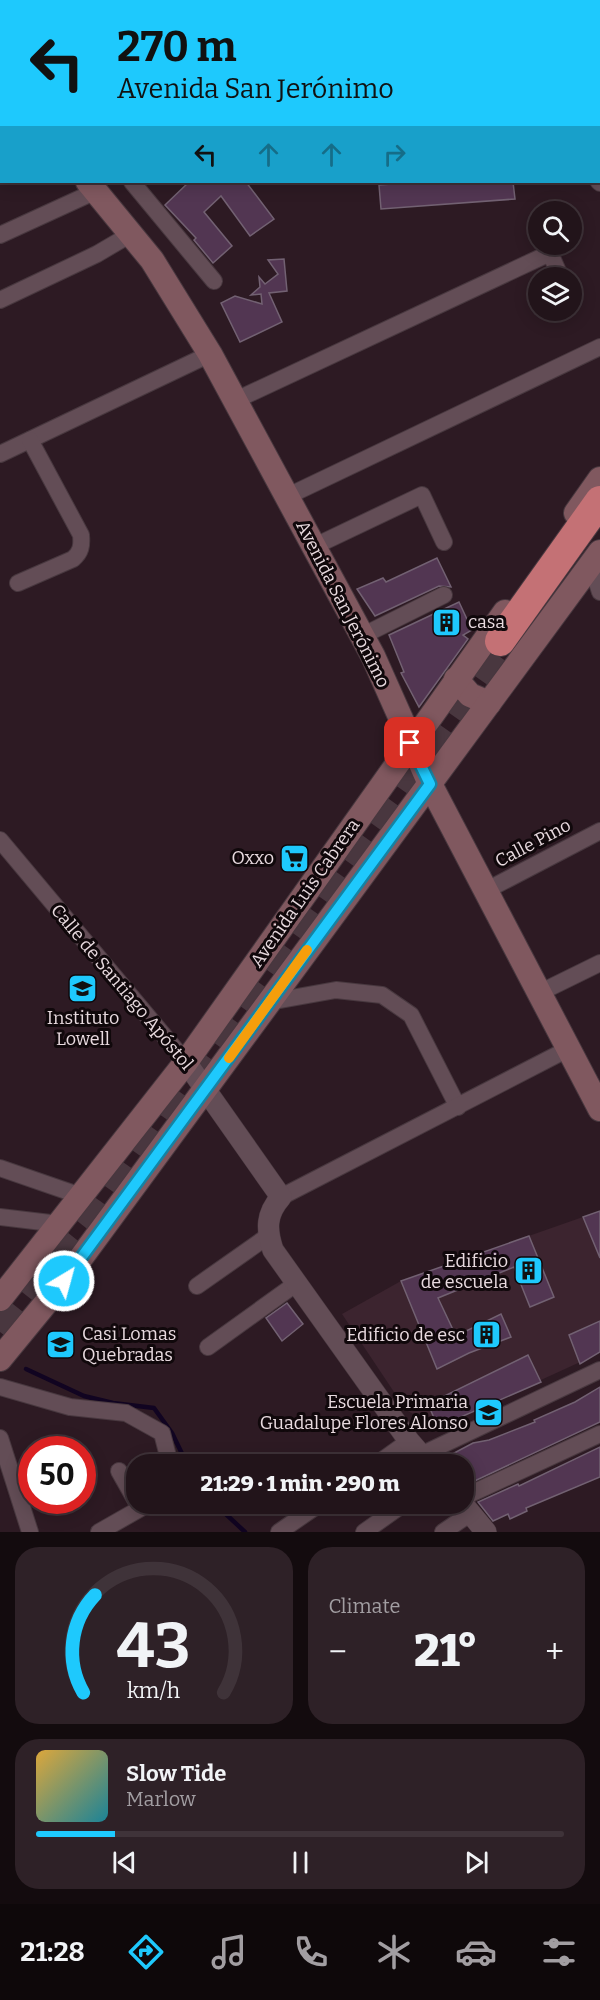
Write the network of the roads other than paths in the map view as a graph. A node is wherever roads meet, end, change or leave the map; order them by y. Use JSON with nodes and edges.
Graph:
{"nodes":[{"id":1,"x":133,"y":183,"type":"edge"},
{"id":2,"x":92,"y":186,"type":"edge"},
{"id":3,"x":130,"y":234,"type":"junction"},
{"id":4,"x":0,"y":235,"type":"edge"},
{"id":5,"x":556,"y":267,"type":"edge"},
{"id":6,"x":214,"y":281,"type":"dead end"},
{"id":7,"x":0,"y":300,"type":"edge"},
{"id":8,"x":600,"y":347,"type":"edge"},
{"id":9,"x":210,"y":354,"type":"junction"},
{"id":10,"x":236,"y":400,"type":"junction"},
{"id":11,"x":30,"y":440,"type":"junction"},
{"id":12,"x":0,"y":454,"type":"edge"},
{"id":13,"x":600,"y":479,"type":"edge"},
{"id":14,"x":288,"y":496,"type":"junction"},
{"id":15,"x":600,"y":501,"type":"edge"},
{"id":16,"x":600,"y":536,"type":"edge"},
{"id":17,"x":444,"y":542,"type":"dead end"},
{"id":18,"x":315,"y":546,"type":"junction"},
{"id":19,"x":596,"y":558,"type":"edge"},
{"id":20,"x":18,"y":583,"type":"dead end"},
{"id":21,"x":600,"y":592,"type":"edge"},
{"id":22,"x":444,"y":595,"type":"dead end"},
{"id":23,"x":362,"y":636,"type":"junction"},
{"id":24,"x":456,"y":679,"type":"junction"},
{"id":25,"x":489,"y":703,"type":"junction"},
{"id":26,"x":410,"y":743,"type":"junction"},
{"id":27,"x":381,"y":784,"type":"junction"},
{"id":28,"x":430,"y":784,"type":"junction"},
{"id":29,"x":409,"y":811,"type":"junction"},
{"id":30,"x":600,"y":831,"type":"edge"},
{"id":31,"x":0,"y":840,"type":"edge"},
{"id":32,"x":485,"y":891,"type":"junction"},
{"id":33,"x":600,"y":963,"type":"edge"},
{"id":34,"x":539,"y":993,"type":"junction"},
{"id":35,"x":269,"y":1002,"type":"junction"},
{"id":36,"x":568,"y":1049,"type":"junction"},
{"id":37,"x":186,"y":1062,"type":"junction"},
{"id":38,"x":205,"y":1090,"type":"junction"},
{"id":39,"x":458,"y":1107,"type":"junction"},
{"id":40,"x":600,"y":1109,"type":"edge"},
{"id":41,"x":0,"y":1168,"type":"edge"},
{"id":42,"x":81,"y":1196,"type":"junction"},
{"id":43,"x":282,"y":1197,"type":"junction"},
{"id":44,"x":0,"y":1217,"type":"edge"},
{"id":45,"x":59,"y":1224,"type":"junction"},
{"id":46,"x":268,"y":1236,"type":"junction"},
{"id":47,"x":297,"y":1284,"type":"junction"},
{"id":48,"x":197,"y":1286,"type":"dead end"},
{"id":49,"x":0,"y":1299,"type":"edge"},
{"id":50,"x":208,"y":1347,"type":"dead end"},
{"id":51,"x":0,"y":1359,"type":"edge"},
{"id":52,"x":600,"y":1370,"type":"edge"},
{"id":53,"x":0,"y":1387,"type":"edge"},
{"id":54,"x":600,"y":1434,"type":"edge"},
{"id":55,"x":0,"y":1438,"type":"edge"},
{"id":56,"x":419,"y":1453,"type":"edge"},
{"id":57,"x":167,"y":1454,"type":"edge"},
{"id":58,"x":118,"y":1471,"type":"dead end"},
{"id":59,"x":126,"y":1482,"type":"edge"},
{"id":60,"x":474,"y":1500,"type":"edge"},
{"id":61,"x":126,"y":1514,"type":"edge"},
{"id":62,"x":305,"y":1514,"type":"edge"},
{"id":63,"x":389,"y":1514,"type":"edge"},
{"id":64,"x":458,"y":1514,"type":"edge"},
{"id":65,"x":473,"y":1514,"type":"edge"},
{"id":66,"x":30,"y":1532,"type":"edge"},
{"id":67,"x":99,"y":1532,"type":"edge"},
{"id":68,"x":279,"y":1532,"type":"edge"},
{"id":69,"x":364,"y":1532,"type":"edge"},
{"id":70,"x":443,"y":1532,"type":"edge"},
{"id":71,"x":486,"y":1532,"type":"edge"}],
"edges":[{"from":1,"to":6,"type":"street"},
{"from":2,"to":3,"type":"main road","name":"Avenida San Jerónimo"},
{"from":2,"to":4,"type":"street"},
{"from":3,"to":7,"type":"street"},
{"from":3,"to":9,"type":"main road","name":"Avenida San Jerónimo"},
{"from":5,"to":10,"type":"street"},
{"from":8,"to":14,"type":"street"},
{"from":9,"to":10,"type":"main road","name":"Avenida San Jerónimo"},
{"from":9,"to":11,"type":"street"},
{"from":10,"to":14,"type":"main road","name":"Avenida San Jerónimo"},
{"from":11,"to":12,"type":"street"},
{"from":11,"to":20,"type":"street"},
{"from":13,"to":24,"type":"main road","name":"Avenida Luis Cabrera"},
{"from":14,"to":18,"type":"main road","name":"Avenida San Jerónimo"},
{"from":15,"to":16,"type":"highway"},
{"from":17,"to":18,"type":"street"},
{"from":18,"to":23,"type":"main road","name":"Avenida San Jerónimo"},
{"from":19,"to":21,"type":"street"},
{"from":19,"to":25,"type":"main road","name":"Avenida Luis Cabrera"},
{"from":22,"to":23,"type":"street"},
{"from":23,"to":26,"type":"main road","name":"Avenida San Jerónimo"},
{"from":24,"to":25,"type":"main road"},
{"from":24,"to":26,"type":"main road","name":"Avenida Luis Cabrera"},
{"from":25,"to":28,"type":"main road","name":"Avenida Luis Cabrera"},
{"from":26,"to":27,"type":"main road","name":"Avenida Luis Cabrera"},
{"from":26,"to":28,"type":"main road","name":"Avenida San Jerónimo"},
{"from":27,"to":29,"type":"main road"},
{"from":27,"to":37,"type":"main road","name":"Avenida Luis Cabrera"},
{"from":28,"to":29,"type":"main road","name":"Avenida Luis Cabrera"},
{"from":28,"to":32,"type":"main road","name":"Avenida San Jerónimo"},
{"from":29,"to":35,"type":"main road","name":"Avenida Luis Cabrera"},
{"from":30,"to":32,"type":"street","name":"Calle Pino"},
{"from":31,"to":37,"type":"street","name":"Calle de Santiago Apóstol"},
{"from":32,"to":34,"type":"main road","name":"Avenida San Jerónimo"},
{"from":33,"to":34,"type":"street"},
{"from":34,"to":36,"type":"main road","name":"Avenida San Jerónimo"},
{"from":35,"to":38,"type":"main road","name":"Avenida Luis Cabrera"},
{"from":35,"to":39,"type":"street"},
{"from":36,"to":39,"type":"street"},
{"from":36,"to":40,"type":"main road","name":"Avenida San Jerónimo"},
{"from":37,"to":38,"type":"street","name":"Calle de Santiago Apóstol"},
{"from":37,"to":42,"type":"main road","name":"Avenida Luis Cabrera"},
{"from":38,"to":43,"type":"street","name":"Calle de Santiago Apóstol"},
{"from":38,"to":51,"type":"main road","name":"Avenida Luis Cabrera"},
{"from":39,"to":43,"type":"street"},
{"from":41,"to":42,"type":"street"},
{"from":42,"to":45,"type":"main road","name":"Avenida Luis Cabrera"},
{"from":43,"to":46,"type":"street"},
{"from":44,"to":45,"type":"street"},
{"from":45,"to":49,"type":"main road","name":"Avenida Luis Cabrera"},
{"from":46,"to":47,"type":"street"},
{"from":46,"to":48,"type":"street"},
{"from":47,"to":50,"type":"street"},
{"from":47,"to":56,"type":"street"},
{"from":52,"to":56,"type":"street"},
{"from":53,"to":57,"type":"street"},
{"from":54,"to":60,"type":"street"},
{"from":55,"to":66,"type":"street"},
{"from":58,"to":59,"type":"street"},
{"from":61,"to":67,"type":"street"},
{"from":62,"to":68,"type":"street"},
{"from":63,"to":69,"type":"street"},
{"from":64,"to":70,"type":"street"},
{"from":65,"to":71,"type":"street"}]}
